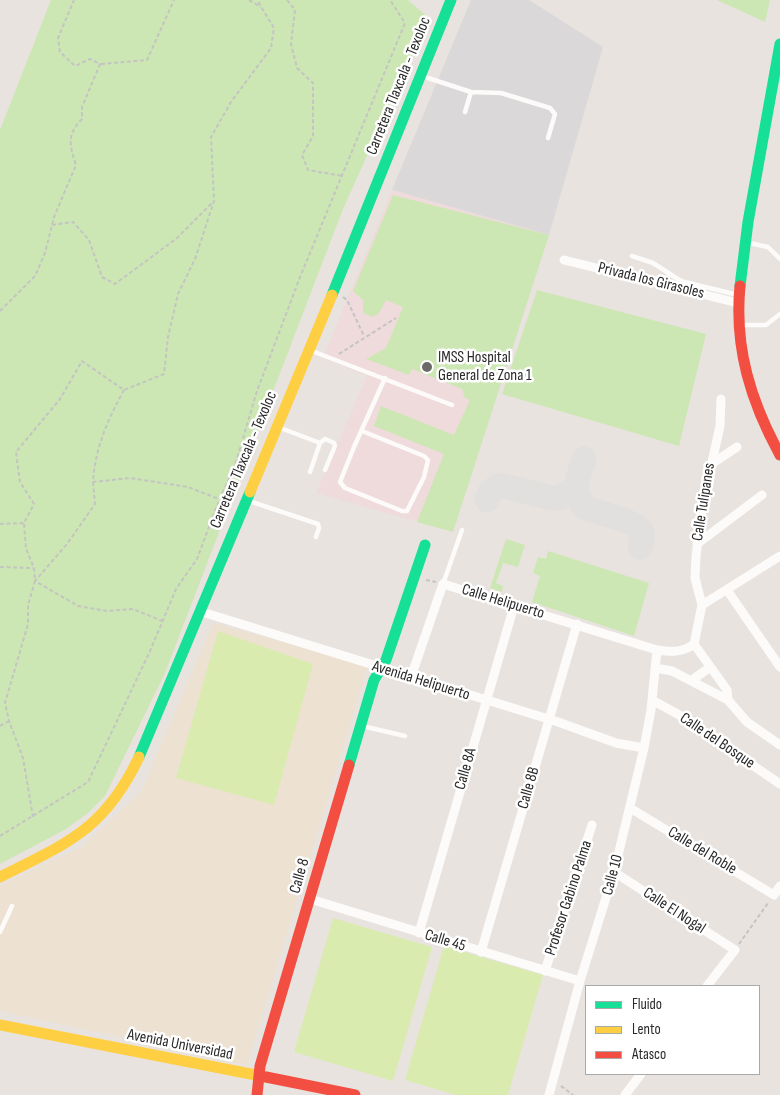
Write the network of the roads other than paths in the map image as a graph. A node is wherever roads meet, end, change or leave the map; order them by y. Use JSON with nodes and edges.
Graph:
{"nodes":[{"id":1,"x":450,"y":0,"type":"edge"},
{"id":2,"x":780,"y":44,"type":"edge"},
{"id":3,"x":420,"y":75,"type":"junction"},
{"id":4,"x":471,"y":92,"type":"junction"},
{"id":5,"x":465,"y":112,"type":"dead end"},
{"id":6,"x":548,"y":138,"type":"dead end"},
{"id":7,"x":744,"y":241,"type":"junction"},
{"id":8,"x":632,"y":256,"type":"dead end"},
{"id":9,"x":780,"y":259,"type":"edge"},
{"id":10,"x":564,"y":260,"type":"dead end"},
{"id":11,"x":738,"y":299,"type":"junction"},
{"id":12,"x":780,"y":314,"type":"edge"},
{"id":13,"x":738,"y":325,"type":"junction"},
{"id":14,"x":308,"y":349,"type":"junction"},
{"id":15,"x":385,"y":378,"type":"junction"},
{"id":16,"x":721,"y":399,"type":"dead end"},
{"id":17,"x":452,"y":405,"type":"dead end"},
{"id":18,"x":277,"y":426,"type":"junction"},
{"id":19,"x":362,"y":432,"type":"junction"},
{"id":20,"x":320,"y":443,"type":"junction"},
{"id":21,"x":737,"y":447,"type":"dead end"},
{"id":22,"x":779,"y":449,"type":"edge"},
{"id":23,"x":710,"y":465,"type":"junction"},
{"id":24,"x":325,"y":470,"type":"dead end"},
{"id":25,"x":310,"y":472,"type":"dead end"},
{"id":26,"x":762,"y":496,"type":"dead end"},
{"id":27,"x":245,"y":500,"type":"junction"},
{"id":28,"x":462,"y":530,"type":"dead end"},
{"id":29,"x":316,"y":537,"type":"dead end"},
{"id":30,"x":697,"y":544,"type":"junction"},
{"id":31,"x":425,"y":545,"type":"dead end"},
{"id":32,"x":779,"y":559,"type":"edge"},
{"id":33,"x":443,"y":584,"type":"junction"},
{"id":34,"x":727,"y":590,"type":"junction"},
{"id":35,"x":702,"y":605,"type":"junction"},
{"id":36,"x":514,"y":606,"type":"junction"},
{"id":37,"x":199,"y":611,"type":"junction"},
{"id":38,"x":578,"y":624,"type":"junction"},
{"id":39,"x":694,"y":644,"type":"junction"},
{"id":40,"x":657,"y":650,"type":"junction"},
{"id":41,"x":780,"y":667,"type":"edge"},
{"id":42,"x":655,"y":668,"type":"junction"},
{"id":43,"x":709,"y":668,"type":"junction"},
{"id":44,"x":382,"y":669,"type":"junction"},
{"id":45,"x":411,"y":678,"type":"junction"},
{"id":46,"x":692,"y":680,"type":"junction"},
{"id":47,"x":486,"y":700,"type":"junction"},
{"id":48,"x":652,"y":700,"type":"junction"},
{"id":49,"x":728,"y":700,"type":"junction"},
{"id":50,"x":548,"y":719,"type":"junction"},
{"id":51,"x":361,"y":726,"type":"junction"},
{"id":52,"x":405,"y":736,"type":"dead end"},
{"id":53,"x":780,"y":746,"type":"edge"},
{"id":54,"x":644,"y":748,"type":"junction"},
{"id":55,"x":780,"y":784,"type":"edge"},
{"id":56,"x":630,"y":808,"type":"junction"},
{"id":57,"x":592,"y":825,"type":"dead end"},
{"id":58,"x":614,"y":872,"type":"junction"},
{"id":59,"x":0,"y":877,"type":"edge"},
{"id":60,"x":780,"y":886,"type":"edge"},
{"id":61,"x":310,"y":899,"type":"junction"},
{"id":62,"x":12,"y":906,"type":"dead end"},
{"id":63,"x":0,"y":932,"type":"edge"},
{"id":64,"x":419,"y":933,"type":"junction"},
{"id":65,"x":481,"y":952,"type":"junction"},
{"id":66,"x":545,"y":971,"type":"junction"},
{"id":67,"x":580,"y":981,"type":"junction"},
{"id":68,"x":708,"y":985,"type":"edge"},
{"id":69,"x":0,"y":1025,"type":"edge"},
{"id":70,"x":640,"y":1075,"type":"edge"},
{"id":71,"x":258,"y":1077,"type":"junction"},
{"id":72,"x":257,"y":1095,"type":"edge"},
{"id":73,"x":355,"y":1095,"type":"edge"},
{"id":74,"x":549,"y":1095,"type":"edge"},
{"id":75,"x":625,"y":1095,"type":"edge"}],
"edges":[{"from":1,"to":3,"type":"main road","name":"Carretera Tlaxcala - Texoloc"},
{"from":2,"to":7,"type":"main road"},
{"from":3,"to":4,"type":"lane"},
{"from":3,"to":14,"type":"main road","name":"Carretera Tlaxcala - Texoloc"},
{"from":4,"to":5,"type":"lane"},
{"from":4,"to":6,"type":"lane"},
{"from":7,"to":9,"type":"lane"},
{"from":7,"to":11,"type":"main road"},
{"from":8,"to":11,"type":"lane"},
{"from":10,"to":11,"type":"street","name":"Privada los Girasoles"},
{"from":11,"to":13,"type":"main road"},
{"from":12,"to":13,"type":"lane"},
{"from":13,"to":22,"type":"main road"},
{"from":14,"to":15,"type":"lane"},
{"from":14,"to":18,"type":"main road","name":"Carretera Tlaxcala - Texoloc"},
{"from":15,"to":17,"type":"lane"},
{"from":15,"to":19,"type":"lane"},
{"from":16,"to":23,"type":"street","name":"Calle Tulipanes"},
{"from":18,"to":20,"type":"lane"},
{"from":18,"to":27,"type":"main road","name":"Carretera Tlaxcala - Texoloc"},
{"from":19,"to":19,"type":"lane"},
{"from":20,"to":24,"type":"lane"},
{"from":20,"to":25,"type":"lane"},
{"from":21,"to":23,"type":"street"},
{"from":23,"to":30,"type":"street","name":"Calle Tulipanes"},
{"from":26,"to":30,"type":"street"},
{"from":27,"to":29,"type":"lane"},
{"from":27,"to":37,"type":"main road","name":"Carretera Tlaxcala - Texoloc"},
{"from":28,"to":33,"type":"lane"},
{"from":30,"to":35,"type":"street","name":"Calle Tulipanes"},
{"from":31,"to":44,"type":"main road","name":"Calle 8"},
{"from":32,"to":34,"type":"street"},
{"from":33,"to":36,"type":"street","name":"Calle Helipuerto"},
{"from":33,"to":45,"type":"street","name":"Calle Helipuerto"},
{"from":34,"to":35,"type":"street"},
{"from":34,"to":41,"type":"street"},
{"from":35,"to":39,"type":"street"},
{"from":36,"to":38,"type":"street","name":"Calle Helipuerto"},
{"from":36,"to":47,"type":"street","name":"Calle 8A"},
{"from":37,"to":44,"type":"street","name":"Avenida Helipuerto"},
{"from":37,"to":59,"type":"main road","name":"Carretera Tlaxcala - Texoloc"},
{"from":38,"to":40,"type":"street","name":"Calle Helipuerto"},
{"from":38,"to":50,"type":"street","name":"Calle 8B"},
{"from":39,"to":40,"type":"street","name":"Calle Helipuerto"},
{"from":39,"to":43,"type":"street"},
{"from":40,"to":42,"type":"street","name":"Calle 10"},
{"from":42,"to":46,"type":"street"},
{"from":42,"to":48,"type":"street","name":"Calle 10"},
{"from":43,"to":46,"type":"street"},
{"from":43,"to":49,"type":"street"},
{"from":44,"to":45,"type":"street","name":"Avenida Helipuerto"},
{"from":44,"to":51,"type":"main road","name":"Calle 8"},
{"from":45,"to":47,"type":"street","name":"Avenida Helipuerto"},
{"from":46,"to":49,"type":"street"},
{"from":47,"to":50,"type":"street","name":"Avenida Helipuerto"},
{"from":47,"to":64,"type":"street","name":"Calle 8A"},
{"from":48,"to":54,"type":"street","name":"Calle 10"},
{"from":48,"to":55,"type":"street","name":"Calle del Bosque"},
{"from":49,"to":53,"type":"street"},
{"from":50,"to":54,"type":"street","name":"Avenida Helipuerto"},
{"from":50,"to":65,"type":"street","name":"Calle 8B"},
{"from":51,"to":52,"type":"lane"},
{"from":51,"to":61,"type":"main road","name":"Calle 8"},
{"from":54,"to":56,"type":"street","name":"Calle 10"},
{"from":56,"to":58,"type":"street","name":"Calle 10"},
{"from":56,"to":60,"type":"street","name":"Calle del Roble"},
{"from":57,"to":66,"type":"street","name":"Profesor Gabino Palma"},
{"from":58,"to":67,"type":"street","name":"Calle 10"},
{"from":58,"to":68,"type":"street","name":"Calle El Nogal"},
{"from":61,"to":64,"type":"street","name":"Calle 45"},
{"from":61,"to":71,"type":"main road","name":"Calle 8"},
{"from":62,"to":63,"type":"lane"},
{"from":64,"to":65,"type":"street","name":"Calle 45"},
{"from":65,"to":66,"type":"street","name":"Calle 45"},
{"from":66,"to":67,"type":"street","name":"Calle 45"},
{"from":67,"to":74,"type":"street","name":"Calle 10"},
{"from":69,"to":71,"type":"main road","name":"Avenida Universidad"},
{"from":70,"to":75,"type":"street"},
{"from":71,"to":72,"type":"main road","name":"Calle 8"},
{"from":71,"to":73,"type":"main road","name":"Avenida Universidad"}]}
